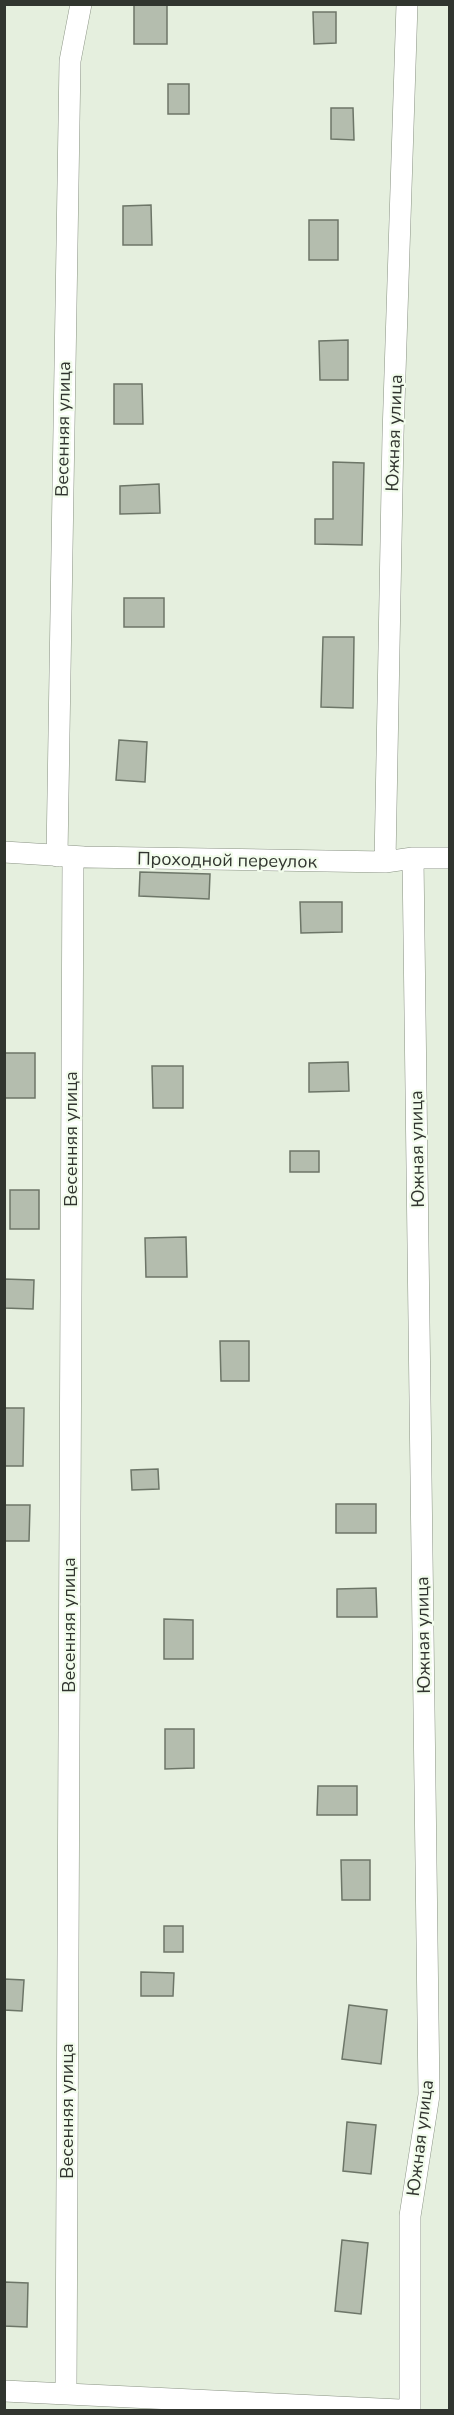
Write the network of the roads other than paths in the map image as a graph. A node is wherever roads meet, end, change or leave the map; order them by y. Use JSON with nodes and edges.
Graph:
{"nodes":[{"id":1,"x":81,"y":4,"type":"edge"},
{"id":2,"x":407,"y":4,"type":"edge"},
{"id":3,"x":4,"y":852,"type":"edge"},
{"id":4,"x":65,"y":856,"type":"junction"},
{"id":5,"x":413,"y":858,"type":"junction"},
{"id":6,"x":450,"y":858,"type":"edge"},
{"id":7,"x":384,"y":862,"type":"junction"},
{"id":8,"x":4,"y":2391,"type":"edge"},
{"id":9,"x":66,"y":2393,"type":"junction"},
{"id":10,"x":114,"y":2403,"type":"edge"},
{"id":11,"x":400,"y":2410,"type":"edge"},
{"id":12,"x":410,"y":2410,"type":"edge"}],
"edges":[{"from":1,"to":4,"type":"street","name":"Весенняя улица"},
{"from":2,"to":7,"type":"street","name":"Южная улица"},
{"from":3,"to":4,"type":"street","name":"Проходной переулок"},
{"from":4,"to":7,"type":"street","name":"Проходной переулок"},
{"from":4,"to":9,"type":"street","name":"Весенняя улица"},
{"from":5,"to":6,"type":"street","name":"Проходной переулок"},
{"from":5,"to":7,"type":"street","name":"Проходной переулок"},
{"from":5,"to":12,"type":"street","name":"Южная улица"},
{"from":8,"to":9,"type":"street"},
{"from":9,"to":10,"type":"street"},
{"from":10,"to":11,"type":"street"}]}
